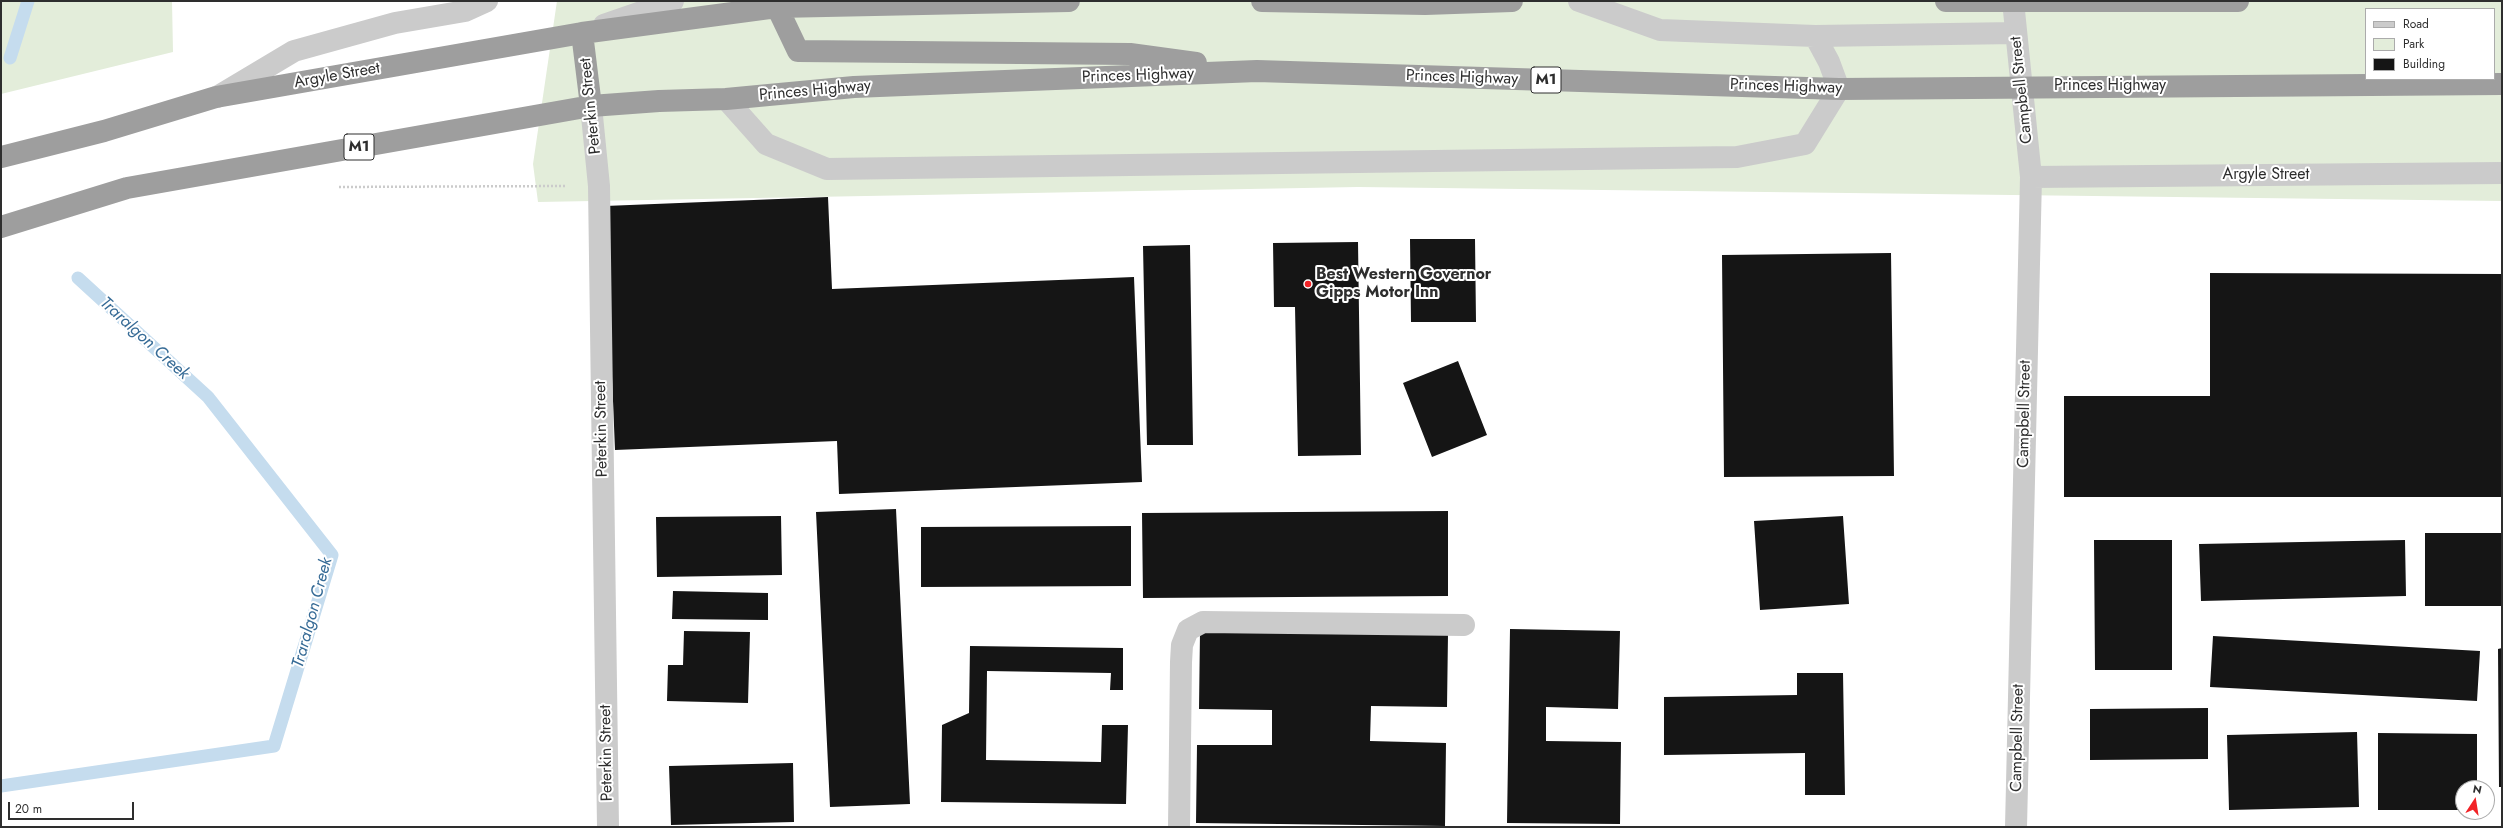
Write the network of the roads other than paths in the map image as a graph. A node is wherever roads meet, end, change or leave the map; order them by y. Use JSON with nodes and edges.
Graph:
{"nodes":[{"id":1,"x":487,"y":1,"type":"edge"},
{"id":2,"x":673,"y":1,"type":"edge"},
{"id":3,"x":1069,"y":1,"type":"edge"},
{"id":4,"x":1262,"y":1,"type":"edge"},
{"id":5,"x":1512,"y":1,"type":"edge"},
{"id":6,"x":1579,"y":1,"type":"edge"},
{"id":7,"x":1946,"y":1,"type":"edge"},
{"id":8,"x":2013,"y":1,"type":"edge"},
{"id":9,"x":2238,"y":1,"type":"edge"},
{"id":10,"x":776,"y":4,"type":"edge"},
{"id":11,"x":582,"y":33,"type":"junction"},
{"id":12,"x":2016,"y":33,"type":"junction"},
{"id":13,"x":1815,"y":36,"type":"junction"},
{"id":14,"x":1257,"y":71,"type":"junction"},
{"id":15,"x":2502,"y":84,"type":"edge"},
{"id":16,"x":2022,"y":86,"type":"junction"},
{"id":17,"x":1839,"y":89,"type":"junction"},
{"id":18,"x":216,"y":97,"type":"junction"},
{"id":19,"x":726,"y":99,"type":"junction"},
{"id":20,"x":591,"y":106,"type":"junction"},
{"id":21,"x":1,"y":157,"type":"edge"},
{"id":22,"x":2502,"y":173,"type":"edge"},
{"id":23,"x":2030,"y":177,"type":"junction"},
{"id":24,"x":1,"y":226,"type":"edge"},
{"id":25,"x":1464,"y":624,"type":"dead end"},
{"id":26,"x":608,"y":827,"type":"edge"},
{"id":27,"x":1179,"y":827,"type":"edge"},
{"id":28,"x":2016,"y":827,"type":"edge"}],
"edges":[{"from":1,"to":18,"type":"street"},
{"from":2,"to":11,"type":"street","name":"Argyle Street"},
{"from":3,"to":10,"type":"highway"},
{"from":4,"to":5,"type":"highway"},
{"from":6,"to":13,"type":"street"},
{"from":7,"to":8,"type":"highway"},
{"from":8,"to":9,"type":"highway"},
{"from":8,"to":12,"type":"street","name":"Campbell Street"},
{"from":10,"to":11,"type":"highway"},
{"from":10,"to":14,"type":"highway"},
{"from":11,"to":18,"type":"highway","name":"Argyle Street"},
{"from":11,"to":20,"type":"highway","name":"Peterkin Street"},
{"from":12,"to":13,"type":"street"},
{"from":12,"to":16,"type":"street","name":"Campbell Street"},
{"from":13,"to":17,"type":"street"},
{"from":14,"to":17,"type":"highway","name":"Princes Highway","number":"M1"},
{"from":14,"to":19,"type":"highway","name":"Princes Highway","number":"M1"},
{"from":15,"to":16,"type":"highway","name":"Princes Highway","number":"M1"},
{"from":16,"to":17,"type":"highway","name":"Princes Highway","number":"M1"},
{"from":16,"to":23,"type":"street","name":"Campbell Street"},
{"from":17,"to":19,"type":"street"},
{"from":18,"to":21,"type":"highway","name":"Argyle Street"},
{"from":19,"to":20,"type":"highway","name":"Princes Highway","number":"M1"},
{"from":20,"to":24,"type":"highway","number":"M1"},
{"from":20,"to":26,"type":"street","name":"Peterkin Street"},
{"from":22,"to":23,"type":"street","name":"Argyle Street"},
{"from":23,"to":28,"type":"street","name":"Campbell Street"},
{"from":25,"to":27,"type":"street"}]}
